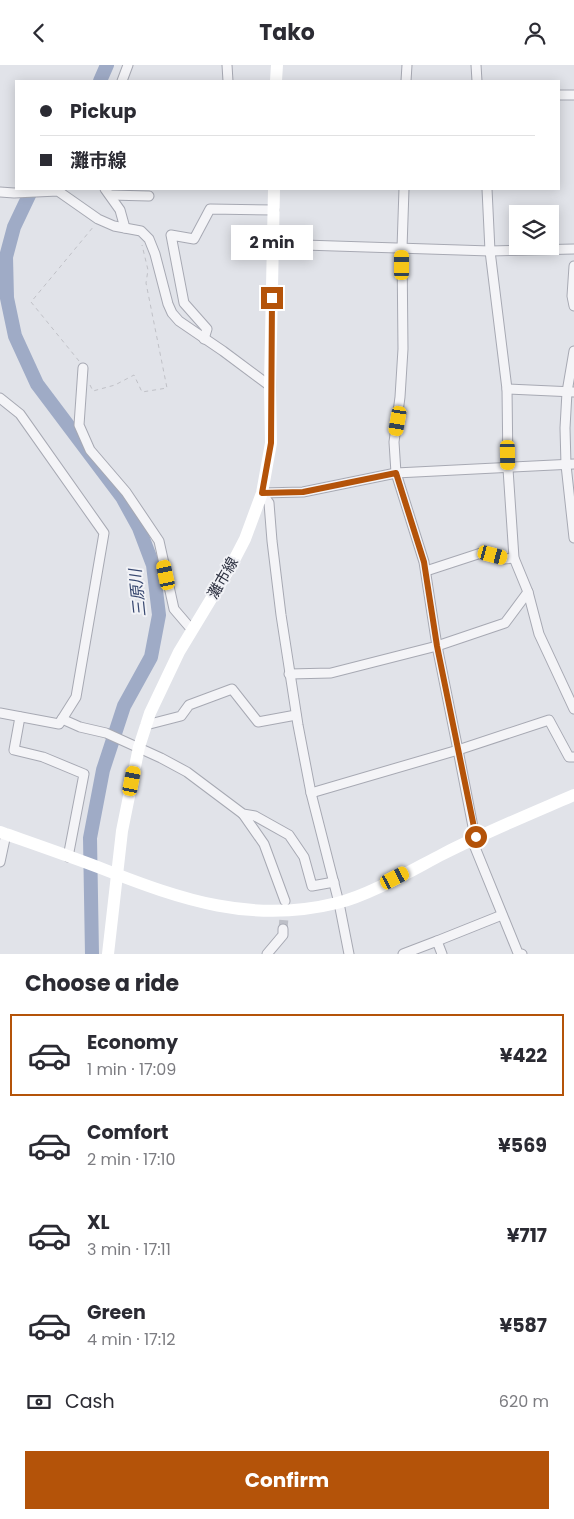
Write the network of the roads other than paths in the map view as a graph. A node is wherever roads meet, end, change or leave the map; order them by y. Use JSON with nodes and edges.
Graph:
{"nodes":[{"id":1,"x":128,"y":65,"type":"edge"},
{"id":2,"x":227,"y":65,"type":"edge"},
{"id":3,"x":276,"y":65,"type":"edge"},
{"id":4,"x":407,"y":65,"type":"edge"},
{"id":5,"x":476,"y":65,"type":"edge"},
{"id":6,"x":122,"y":80,"type":"edge"},
{"id":7,"x":228,"y":80,"type":"edge"},
{"id":8,"x":276,"y":80,"type":"edge"},
{"id":9,"x":406,"y":80,"type":"edge"},
{"id":10,"x":477,"y":80,"type":"edge"},
{"id":11,"x":560,"y":95,"type":"edge"},
{"id":12,"x":574,"y":95,"type":"edge"},
{"id":13,"x":47,"y":190,"type":"edge"},
{"id":14,"x":274,"y":190,"type":"edge"},
{"id":15,"x":404,"y":190,"type":"edge"},
{"id":16,"x":487,"y":190,"type":"edge"},
{"id":17,"x":0,"y":192,"type":"edge"},
{"id":18,"x":108,"y":192,"type":"edge"},
{"id":19,"x":149,"y":196,"type":"dead end"},
{"id":20,"x":274,"y":210,"type":"junction"},
{"id":21,"x":125,"y":228,"type":"junction"},
{"id":22,"x":273,"y":245,"type":"junction"},
{"id":23,"x":402,"y":248,"type":"junction"},
{"id":24,"x":574,"y":249,"type":"edge"},
{"id":25,"x":490,"y":251,"type":"junction"},
{"id":26,"x":574,"y":266,"type":"edge"},
{"id":27,"x":574,"y":306,"type":"edge"},
{"id":28,"x":204,"y":339,"type":"junction"},
{"id":29,"x":574,"y":351,"type":"edge"},
{"id":30,"x":83,"y":368,"type":"road end"},
{"id":31,"x":270,"y":386,"type":"junction"},
{"id":32,"x":507,"y":389,"type":"junction"},
{"id":33,"x":571,"y":392,"type":"edge"},
{"id":34,"x":0,"y":398,"type":"edge"},
{"id":35,"x":570,"y":465,"type":"edge"},
{"id":36,"x":508,"y":469,"type":"junction"},
{"id":37,"x":396,"y":473,"type":"junction"},
{"id":38,"x":262,"y":493,"type":"junction"},
{"id":39,"x":574,"y":538,"type":"edge"},
{"id":40,"x":514,"y":558,"type":"junction"},
{"id":41,"x":426,"y":571,"type":"junction"},
{"id":42,"x":528,"y":592,"type":"junction"},
{"id":43,"x":192,"y":630,"type":"junction"},
{"id":44,"x":437,"y":646,"type":"junction"},
{"id":45,"x":289,"y":674,"type":"junction"},
{"id":46,"x":573,"y":702,"type":"edge"},
{"id":47,"x":0,"y":713,"type":"edge"},
{"id":48,"x":296,"y":715,"type":"junction"},
{"id":49,"x":20,"y":717,"type":"junction"},
{"id":50,"x":62,"y":719,"type":"junction"},
{"id":51,"x":146,"y":725,"type":"junction"},
{"id":52,"x":136,"y":746,"type":"junction"},
{"id":53,"x":458,"y":750,"type":"junction"},
{"id":54,"x":574,"y":757,"type":"edge"},
{"id":55,"x":311,"y":793,"type":"junction"},
{"id":56,"x":574,"y":795,"type":"edge"},
{"id":57,"x":242,"y":814,"type":"junction"},
{"id":58,"x":3,"y":833,"type":"edge"},
{"id":59,"x":474,"y":839,"type":"junction"},
{"id":60,"x":72,"y":858,"type":"junction"},
{"id":61,"x":0,"y":862,"type":"edge"},
{"id":62,"x":117,"y":876,"type":"junction"},
{"id":63,"x":334,"y":881,"type":"junction"},
{"id":64,"x":285,"y":901,"type":"tunnel mouth"},
{"id":65,"x":339,"y":903,"type":"junction"},
{"id":66,"x":502,"y":915,"type":"junction"},
{"id":67,"x":283,"y":929,"type":"tunnel mouth"},
{"id":68,"x":437,"y":941,"type":"junction"},
{"id":69,"x":108,"y":954,"type":"edge"},
{"id":70,"x":267,"y":954,"type":"edge"},
{"id":71,"x":349,"y":954,"type":"edge"},
{"id":72,"x":403,"y":954,"type":"edge"},
{"id":73,"x":442,"y":954,"type":"edge"},
{"id":74,"x":522,"y":954,"type":"edge"}],
"edges":[{"from":1,"to":6,"type":"street"},
{"from":2,"to":7,"type":"street"},
{"from":3,"to":8,"type":"main road"},
{"from":4,"to":9,"type":"street"},
{"from":5,"to":10,"type":"street"},
{"from":11,"to":12,"type":"street"},
{"from":13,"to":17,"type":"street"},
{"from":13,"to":21,"type":"street"},
{"from":14,"to":20,"type":"main road","name":"灘市線"},
{"from":15,"to":23,"type":"street"},
{"from":16,"to":25,"type":"street"},
{"from":18,"to":19,"type":"street"},
{"from":18,"to":21,"type":"street"},
{"from":20,"to":22,"type":"main road","name":"灘市線"},
{"from":20,"to":28,"type":"street"},
{"from":21,"to":28,"type":"street"},
{"from":22,"to":23,"type":"street"},
{"from":22,"to":31,"type":"main road","name":"灘市線"},
{"from":23,"to":25,"type":"street"},
{"from":23,"to":37,"type":"street"},
{"from":24,"to":25,"type":"street"},
{"from":25,"to":32,"type":"street"},
{"from":26,"to":27,"type":"street"},
{"from":28,"to":31,"type":"street"},
{"from":29,"to":33,"type":"street"},
{"from":30,"to":43,"type":"street"},
{"from":31,"to":38,"type":"main road","name":"灘市線"},
{"from":32,"to":33,"type":"street"},
{"from":32,"to":36,"type":"street"},
{"from":33,"to":35,"type":"street"},
{"from":34,"to":50,"type":"street"},
{"from":35,"to":36,"type":"street"},
{"from":35,"to":39,"type":"street"},
{"from":36,"to":37,"type":"street"},
{"from":36,"to":40,"type":"street"},
{"from":37,"to":38,"type":"street"},
{"from":37,"to":41,"type":"street"},
{"from":38,"to":43,"type":"main road","name":"灘市線"},
{"from":38,"to":45,"type":"street"},
{"from":40,"to":41,"type":"street"},
{"from":40,"to":42,"type":"street"},
{"from":41,"to":44,"type":"street"},
{"from":42,"to":44,"type":"street"},
{"from":42,"to":46,"type":"street"},
{"from":43,"to":51,"type":"main road","name":"灘市線"},
{"from":44,"to":45,"type":"street"},
{"from":44,"to":53,"type":"street"},
{"from":45,"to":48,"type":"street"},
{"from":47,"to":49,"type":"street"},
{"from":48,"to":51,"type":"street"},
{"from":48,"to":55,"type":"street"},
{"from":49,"to":50,"type":"street"},
{"from":49,"to":60,"type":"street"},
{"from":50,"to":52,"type":"street"},
{"from":51,"to":52,"type":"main road","name":"灘市線"},
{"from":52,"to":57,"type":"street"},
{"from":52,"to":62,"type":"main road","name":"灘市線"},
{"from":53,"to":54,"type":"street"},
{"from":53,"to":55,"type":"street"},
{"from":53,"to":59,"type":"street"},
{"from":55,"to":63,"type":"street"},
{"from":56,"to":59,"type":"main road"},
{"from":57,"to":63,"type":"street"},
{"from":57,"to":64,"type":"street"},
{"from":58,"to":60,"type":"main road"},
{"from":58,"to":61,"type":"street"},
{"from":59,"to":65,"type":"main road"},
{"from":59,"to":66,"type":"street"},
{"from":60,"to":62,"type":"main road"},
{"from":62,"to":65,"type":"main road"},
{"from":62,"to":69,"type":"main road","name":"灘市線"},
{"from":63,"to":65,"type":"street"},
{"from":65,"to":71,"type":"street"},
{"from":66,"to":68,"type":"street"},
{"from":66,"to":74,"type":"street"},
{"from":67,"to":70,"type":"street"},
{"from":68,"to":72,"type":"street"},
{"from":68,"to":73,"type":"street"}]}
